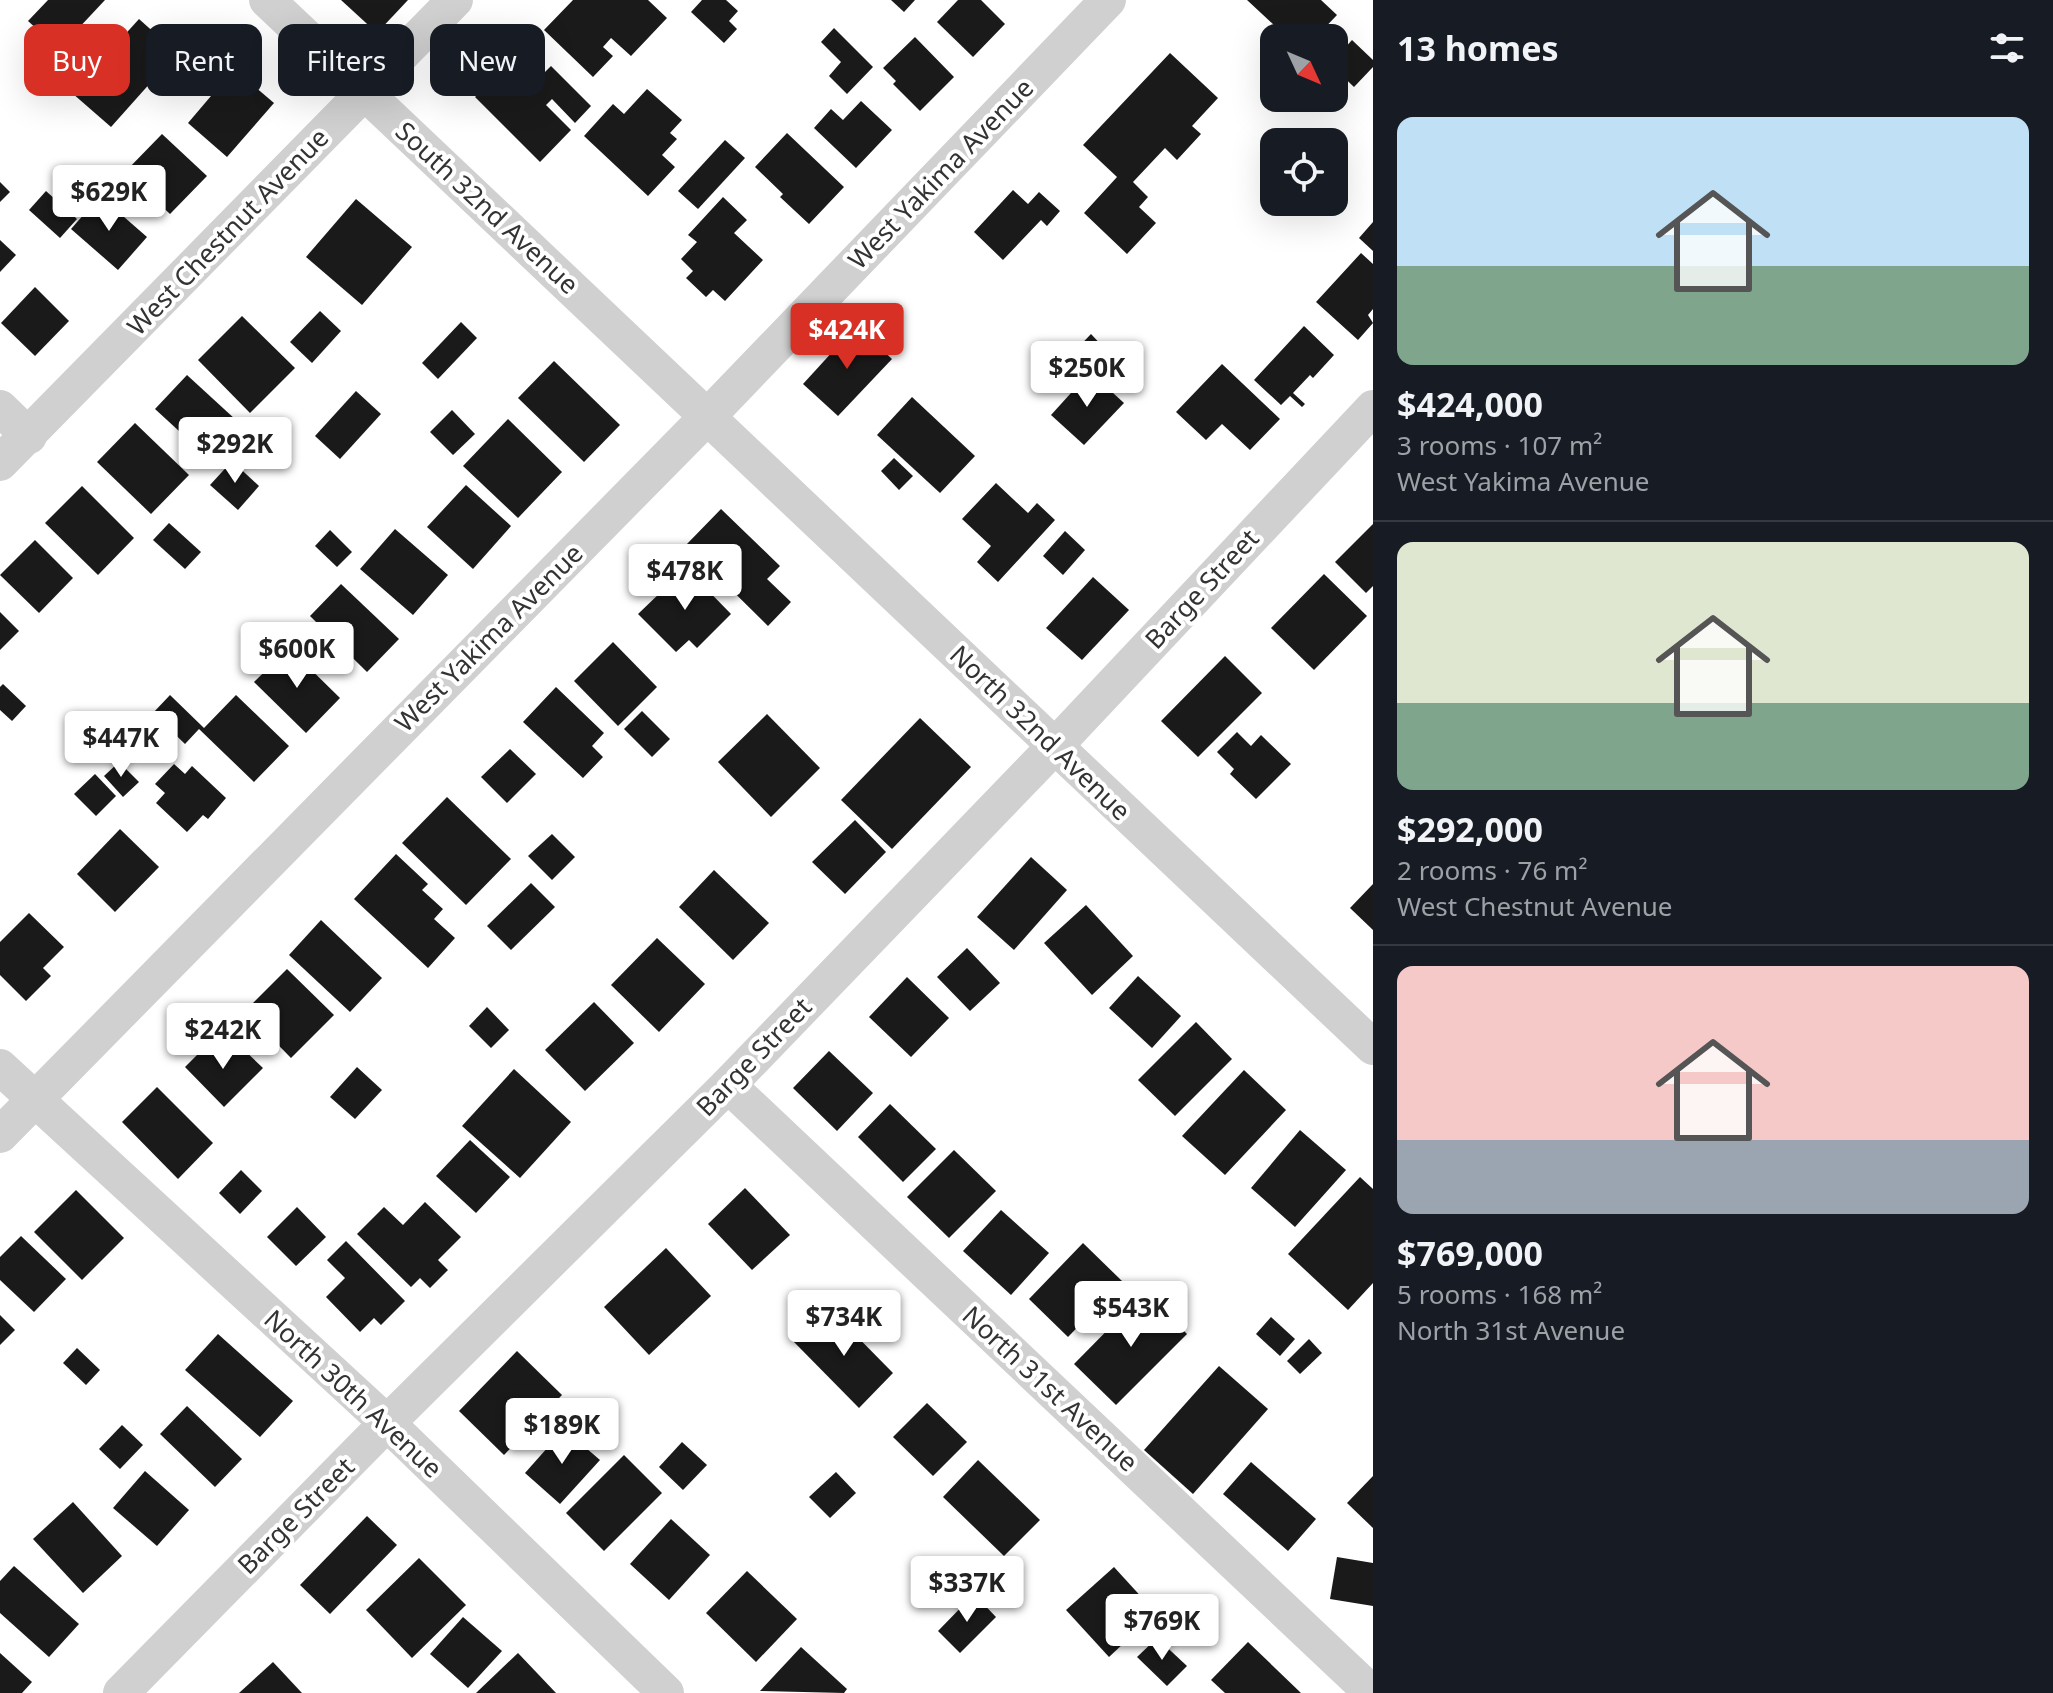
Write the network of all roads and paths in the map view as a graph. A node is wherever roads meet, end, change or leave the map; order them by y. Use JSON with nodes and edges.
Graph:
{"nodes":[{"id":1,"x":267,"y":0,"type":"edge"},
{"id":2,"x":455,"y":0,"type":"edge"},
{"id":3,"x":1108,"y":0,"type":"edge"},
{"id":4,"x":292,"y":24,"type":"edge"},
{"id":5,"x":414,"y":42,"type":"edge"},
{"id":6,"x":362,"y":96,"type":"edge"},
{"id":7,"x":368,"y":96,"type":"edge"},
{"id":8,"x":0,"y":408,"type":"edge"},
{"id":9,"x":1373,"y":408,"type":"edge"},
{"id":10,"x":709,"y":415,"type":"junction"},
{"id":11,"x":29,"y":436,"type":"junction"},
{"id":12,"x":0,"y":463,"type":"edge"},
{"id":13,"x":1054,"y":747,"type":"junction"},
{"id":14,"x":1373,"y":1047,"type":"edge"},
{"id":15,"x":0,"y":1067,"type":"edge"},
{"id":16,"x":728,"y":1085,"type":"junction"},
{"id":17,"x":35,"y":1100,"type":"junction"},
{"id":18,"x":0,"y":1135,"type":"edge"},
{"id":19,"x":387,"y":1423,"type":"junction"},
{"id":20,"x":121,"y":1693,"type":"edge"},
{"id":21,"x":666,"y":1693,"type":"edge"},
{"id":22,"x":1372,"y":1693,"type":"edge"}],
"edges":[{"from":1,"to":4,"type":"street","name":"South 32nd Avenue"},
{"from":2,"to":5,"type":"street","name":"West Chestnut Avenue"},
{"from":3,"to":10,"type":"street","name":"West Yakima Avenue"},
{"from":6,"to":11,"type":"street","name":"West Chestnut Avenue"},
{"from":7,"to":10,"type":"street","name":"South 32nd Avenue"},
{"from":8,"to":11,"type":"street"},
{"from":9,"to":13,"type":"street","name":"Barge Street"},
{"from":10,"to":13,"type":"street","name":"North 32nd Avenue"},
{"from":10,"to":17,"type":"street","name":"West Yakima Avenue"},
{"from":11,"to":12,"type":"street","name":"West Chestnut Avenue"},
{"from":13,"to":14,"type":"street","name":"North 32nd Avenue"},
{"from":13,"to":16,"type":"street","name":"Barge Street"},
{"from":15,"to":17,"type":"street","name":"North 30th Avenue"},
{"from":16,"to":19,"type":"street","name":"Barge Street"},
{"from":16,"to":22,"type":"street","name":"North 31st Avenue"},
{"from":17,"to":18,"type":"street","name":"West Yakima Avenue"},
{"from":17,"to":19,"type":"street","name":"North 30th Avenue"},
{"from":19,"to":20,"type":"street","name":"Barge Street"},
{"from":19,"to":21,"type":"street","name":"North 30th Avenue"}]}
